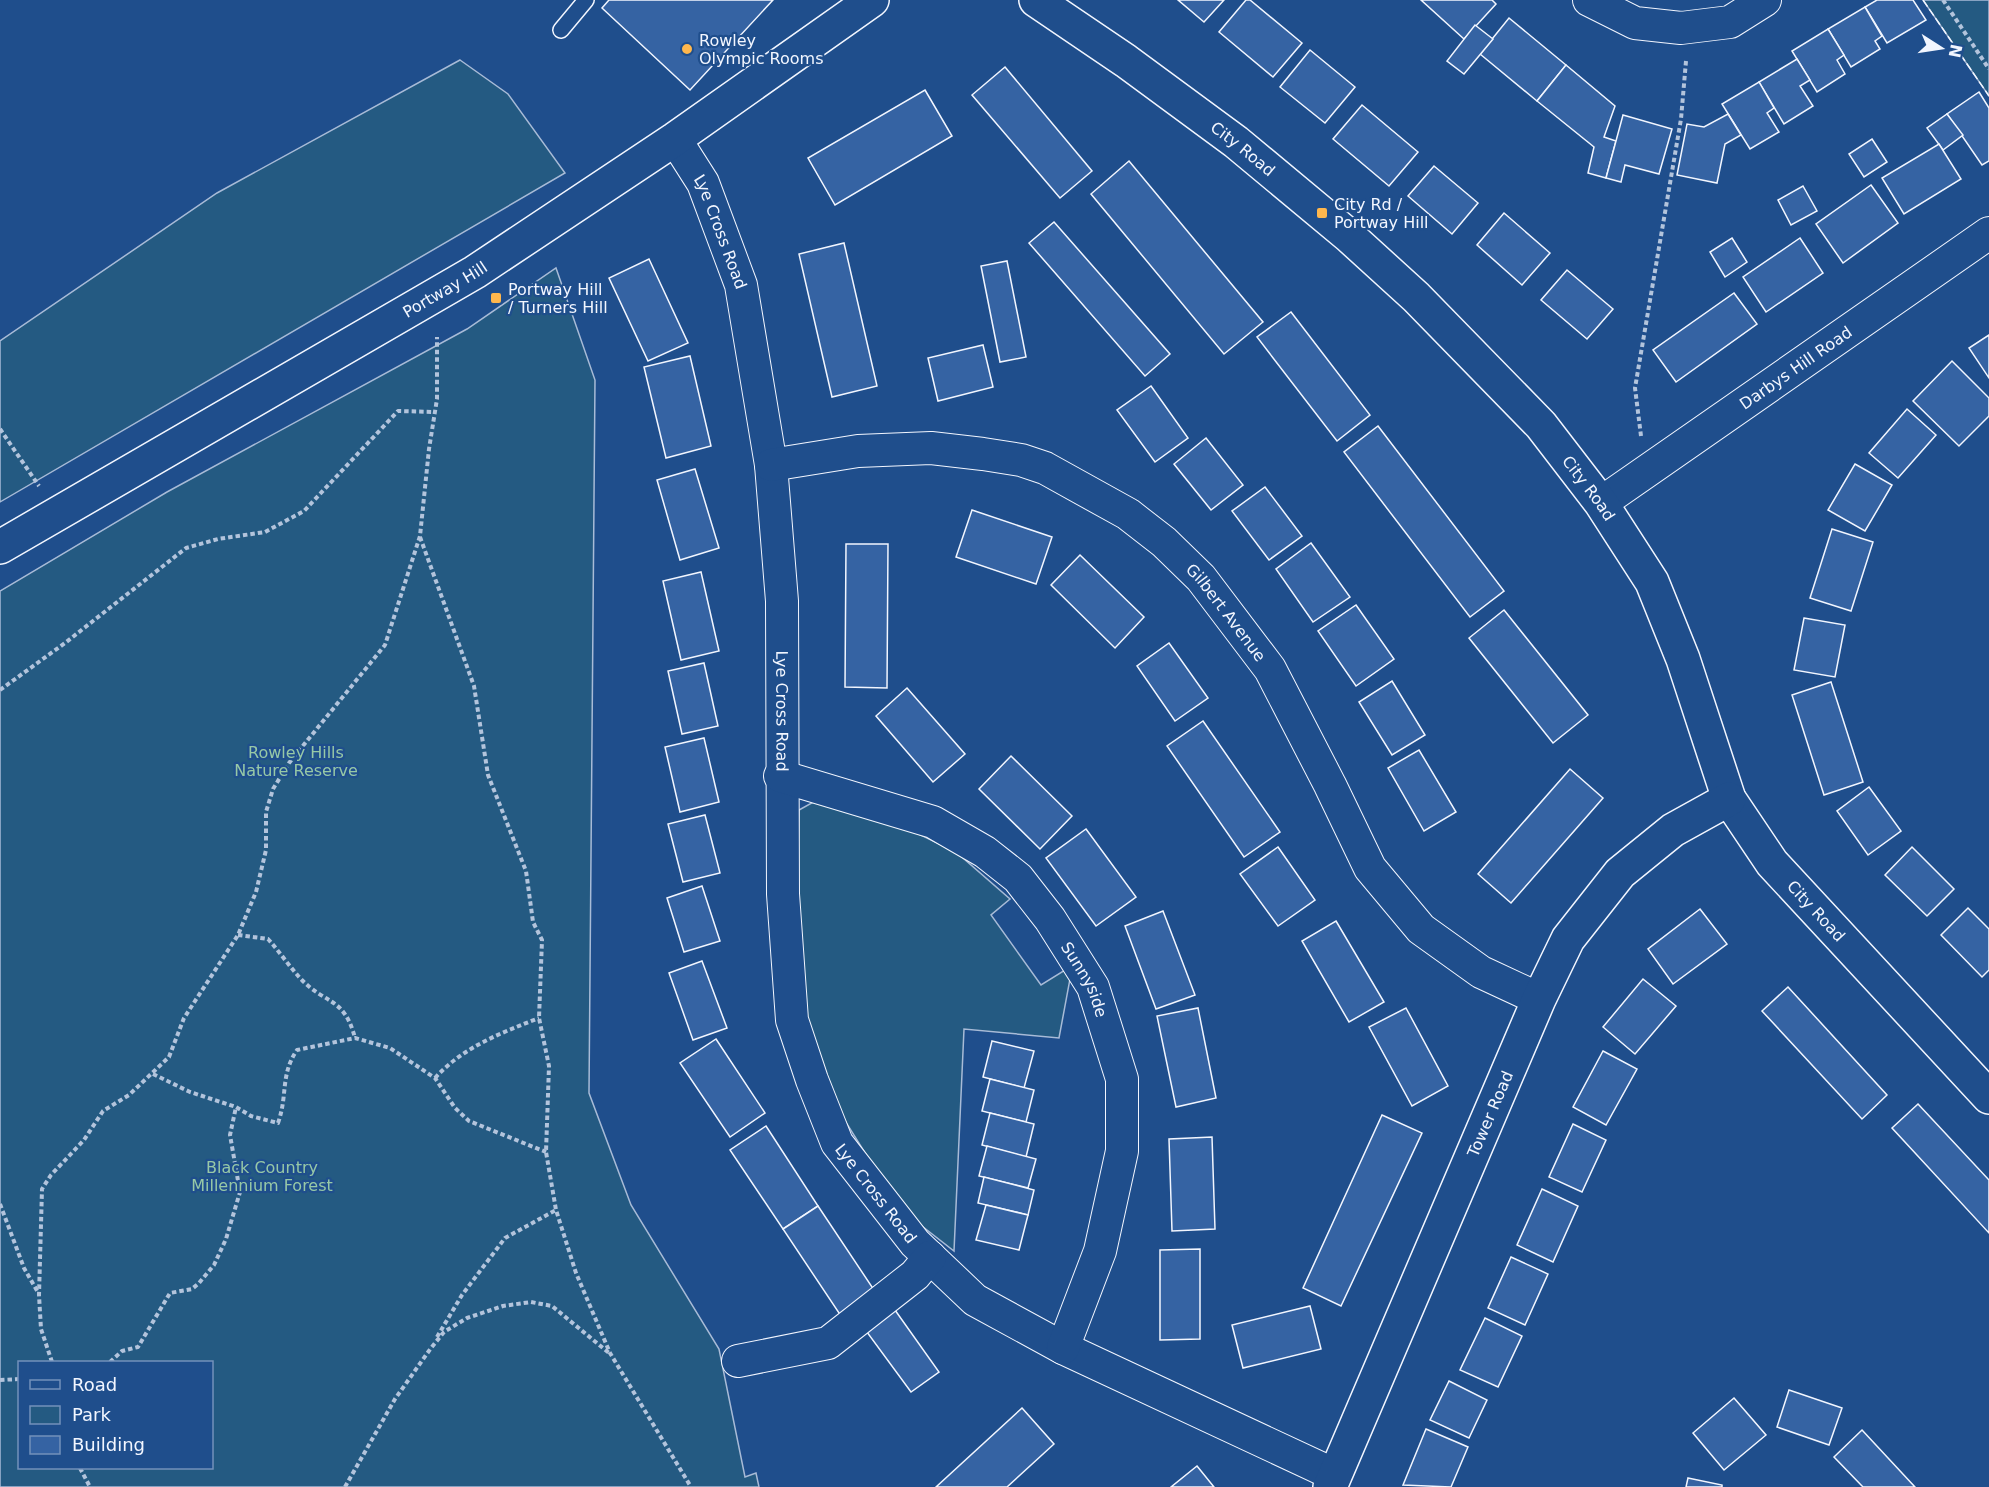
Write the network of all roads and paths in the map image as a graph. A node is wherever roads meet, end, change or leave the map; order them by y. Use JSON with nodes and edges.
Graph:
{"nodes":[{"id":1,"x":586,"y":0,"type":"edge"},
{"id":2,"x":872,"y":0,"type":"edge"},
{"id":3,"x":1036,"y":0,"type":"edge"},
{"id":4,"x":1589,"y":0,"type":"edge"},
{"id":5,"x":1765,"y":0,"type":"edge"},
{"id":6,"x":1943,"y":0,"type":"edge"},
{"id":7,"x":561,"y":30,"type":"dead end"},
{"id":8,"x":1686,"y":59,"type":"dead end"},
{"id":9,"x":1989,"y":69,"type":"edge"},
{"id":10,"x":675,"y":139,"type":"junction"},
{"id":11,"x":1989,"y":233,"type":"edge"},
{"id":12,"x":437,"y":337,"type":"dead end"},
{"id":13,"x":435,"y":412,"type":"junction"},
{"id":14,"x":0,"y":429,"type":"edge"},
{"id":15,"x":1659,"y":460,"type":"junction"},
{"id":16,"x":771,"y":465,"type":"junction"},
{"id":17,"x":1601,"y":503,"type":"junction"},
{"id":18,"x":59,"y":513,"type":"junction"},
{"id":19,"x":420,"y":536,"type":"junction"},
{"id":20,"x":0,"y":547,"type":"edge"},
{"id":21,"x":0,"y":690,"type":"edge"},
{"id":22,"x":780,"y":776,"type":"junction"},
{"id":23,"x":1729,"y":799,"type":"junction"},
{"id":24,"x":238,"y":935,"type":"junction"},
{"id":25,"x":1539,"y":999,"type":"junction"},
{"id":26,"x":539,"y":1018,"type":"junction"},
{"id":27,"x":355,"y":1038,"type":"junction"},
{"id":28,"x":153,"y":1074,"type":"junction"},
{"id":29,"x":435,"y":1078,"type":"junction"},
{"id":30,"x":1989,"y":1096,"type":"edge"},
{"id":31,"x":236,"y":1107,"type":"junction"},
{"id":32,"x":546,"y":1152,"type":"junction"},
{"id":33,"x":0,"y":1204,"type":"edge"},
{"id":34,"x":556,"y":1210,"type":"junction"},
{"id":35,"x":930,"y":1257,"type":"junction"},
{"id":36,"x":39,"y":1295,"type":"junction"},
{"id":37,"x":431,"y":1348,"type":"junction"},
{"id":38,"x":1063,"y":1348,"type":"junction"},
{"id":39,"x":610,"y":1353,"type":"junction"},
{"id":40,"x":52,"y":1361,"type":"edge"},
{"id":41,"x":112,"y":1361,"type":"edge"},
{"id":42,"x":738,"y":1361,"type":"dead end"},
{"id":43,"x":18,"y":1379,"type":"edge"},
{"id":44,"x":0,"y":1380,"type":"edge"},
{"id":45,"x":81,"y":1469,"type":"edge"},
{"id":46,"x":1332,"y":1481,"type":"edge"},
{"id":47,"x":90,"y":1487,"type":"edge"},
{"id":48,"x":345,"y":1487,"type":"edge"},
{"id":49,"x":691,"y":1487,"type":"edge"}],
"edges":[{"from":1,"to":7,"type":"lane"},
{"from":2,"to":10,"type":"street","name":"Portway Hill"},
{"from":3,"to":17,"type":"street","name":"City Road"},
{"from":4,"to":5,"type":"street"},
{"from":6,"to":9,"type":"path"},
{"from":8,"to":15,"type":"path"},
{"from":10,"to":16,"type":"street","name":"Lye Cross Road"},
{"from":10,"to":18,"type":"street","name":"Portway Hill"},
{"from":11,"to":15,"type":"street","name":"Darbys Hill Road"},
{"from":12,"to":13,"type":"path"},
{"from":13,"to":19,"type":"path"},
{"from":13,"to":21,"type":"path"},
{"from":14,"to":18,"type":"path"},
{"from":15,"to":17,"type":"street","name":"Darbys Hill Road"},
{"from":16,"to":22,"type":"street","name":"Lye Cross Road"},
{"from":16,"to":25,"type":"street","name":"Gilbert Avenue"},
{"from":17,"to":23,"type":"street","name":"City Road"},
{"from":18,"to":20,"type":"street","name":"Portway Hill"},
{"from":19,"to":24,"type":"path"},
{"from":19,"to":26,"type":"path"},
{"from":22,"to":35,"type":"street","name":"Lye Cross Road"},
{"from":22,"to":38,"type":"street","name":"Sunnyside"},
{"from":23,"to":25,"type":"street","name":"Tower Road"},
{"from":23,"to":30,"type":"street","name":"City Road"},
{"from":24,"to":27,"type":"path"},
{"from":24,"to":28,"type":"path"},
{"from":25,"to":46,"type":"street","name":"Tower Road"},
{"from":26,"to":29,"type":"path"},
{"from":26,"to":32,"type":"path"},
{"from":27,"to":29,"type":"path"},
{"from":27,"to":31,"type":"path"},
{"from":28,"to":31,"type":"path"},
{"from":28,"to":36,"type":"path"},
{"from":29,"to":32,"type":"path"},
{"from":31,"to":41,"type":"path"},
{"from":32,"to":34,"type":"path"},
{"from":33,"to":36,"type":"path"},
{"from":34,"to":37,"type":"path"},
{"from":34,"to":39,"type":"path"},
{"from":35,"to":38,"type":"street","name":"Lye Cross Road"},
{"from":35,"to":42,"type":"street","name":"Lye Cross Road"},
{"from":36,"to":40,"type":"path"},
{"from":37,"to":39,"type":"path"},
{"from":37,"to":48,"type":"path"},
{"from":38,"to":46,"type":"street","name":"Lye Cross Road"},
{"from":39,"to":49,"type":"path"},
{"from":43,"to":44,"type":"path"},
{"from":45,"to":47,"type":"path"}]}
